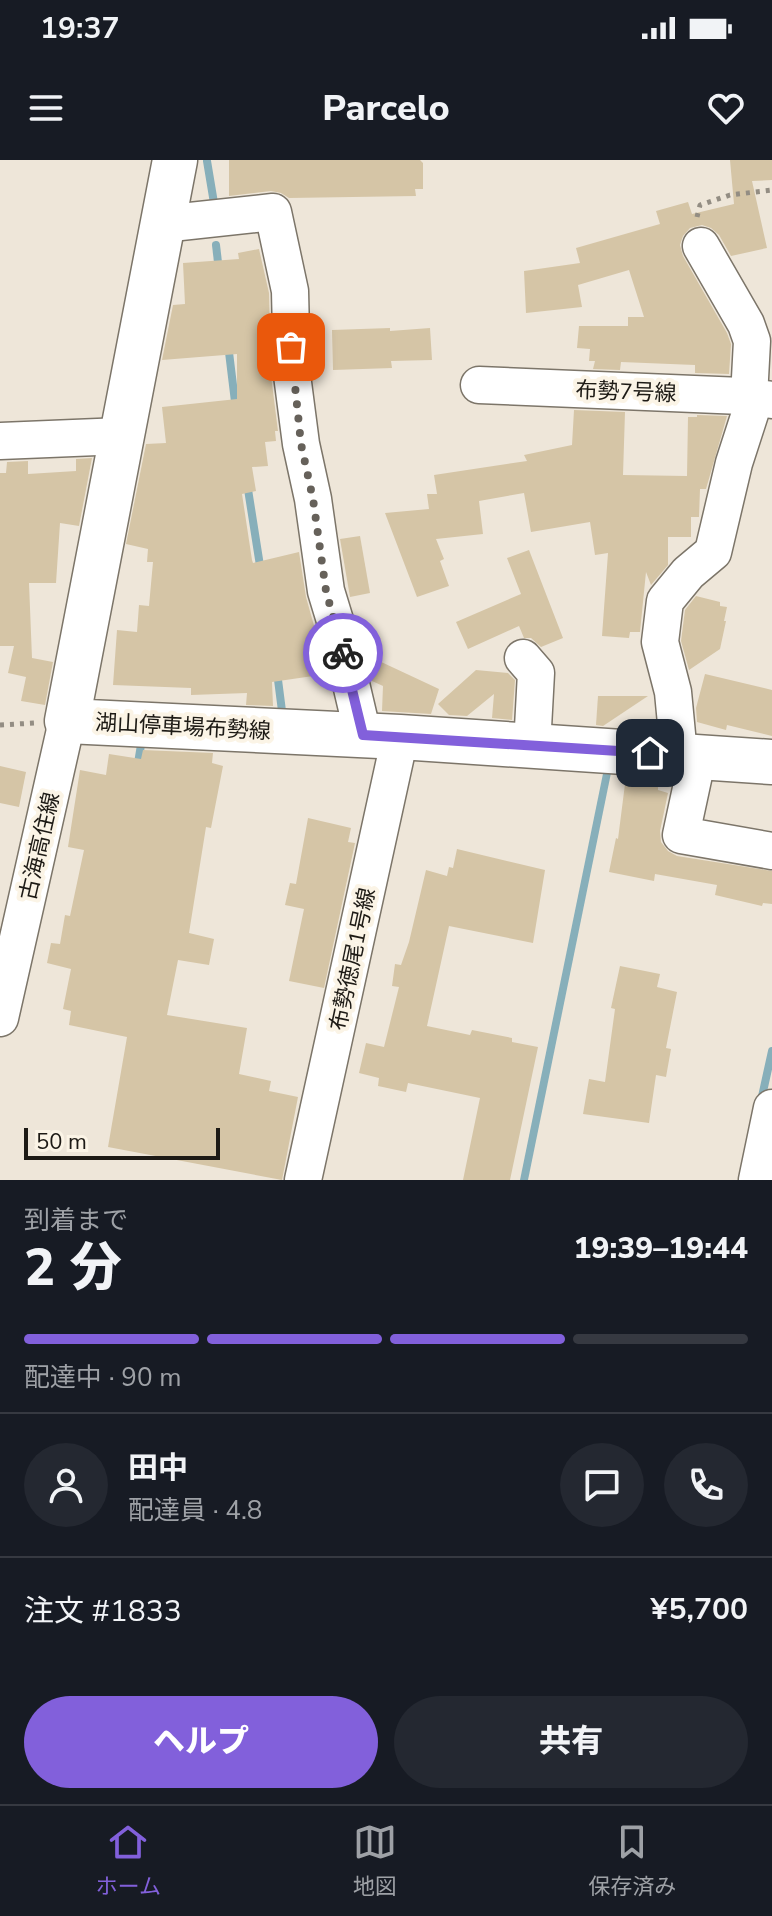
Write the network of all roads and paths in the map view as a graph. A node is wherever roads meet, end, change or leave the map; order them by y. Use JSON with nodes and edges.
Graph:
{"nodes":[{"id":1,"x":175,"y":160,"type":"edge"},
{"id":2,"x":772,"y":190,"type":"edge"},
{"id":3,"x":162,"y":224,"type":"junction"},
{"id":4,"x":701,"y":246,"type":"joint"},
{"id":5,"x":479,"y":385,"type":"dead end"},
{"id":6,"x":759,"y":398,"type":"edge"},
{"id":7,"x":122,"y":436,"type":"junction"},
{"id":8,"x":0,"y":441,"type":"edge"},
{"id":9,"x":523,"y":658,"type":"dead end"},
{"id":10,"x":67,"y":721,"type":"junction"},
{"id":11,"x":382,"y":736,"type":"junction"},
{"id":12,"x":532,"y":746,"type":"junction"},
{"id":13,"x":689,"y":756,"type":"junction"},
{"id":14,"x":772,"y":762,"type":"edge"},
{"id":15,"x":772,"y":851,"type":"edge"},
{"id":16,"x":0,"y":1018,"type":"edge"},
{"id":17,"x":772,"y":1108,"type":"edge"},
{"id":18,"x":303,"y":1180,"type":"edge"},
{"id":19,"x":757,"y":1180,"type":"edge"}],
"edges":[{"from":1,"to":3,"type":"main road","name":"湖山停車場布勢線"},
{"from":2,"to":4,"type":"path"},
{"from":3,"to":7,"type":"main road","name":"湖山停車場布勢線"},
{"from":3,"to":11,"type":"street","name":"布勢徳尾1号線"},
{"from":4,"to":6,"type":"street"},
{"from":5,"to":6,"type":"street","name":"布勢7号線"},
{"from":6,"to":13,"type":"street"},
{"from":7,"to":8,"type":"street"},
{"from":7,"to":10,"type":"main road","name":"湖山停車場布勢線"},
{"from":9,"to":12,"type":"street"},
{"from":10,"to":11,"type":"main road","name":"湖山停車場布勢線"},
{"from":10,"to":16,"type":"street","name":"古海高住線"},
{"from":11,"to":12,"type":"main road","name":"湖山停車場布勢線"},
{"from":11,"to":18,"type":"street","name":"布勢徳尾1号線"},
{"from":12,"to":13,"type":"main road","name":"湖山停車場布勢線"},
{"from":13,"to":14,"type":"main road","name":"湖山停車場布勢線"},
{"from":13,"to":15,"type":"street"},
{"from":17,"to":19,"type":"street"}]}
